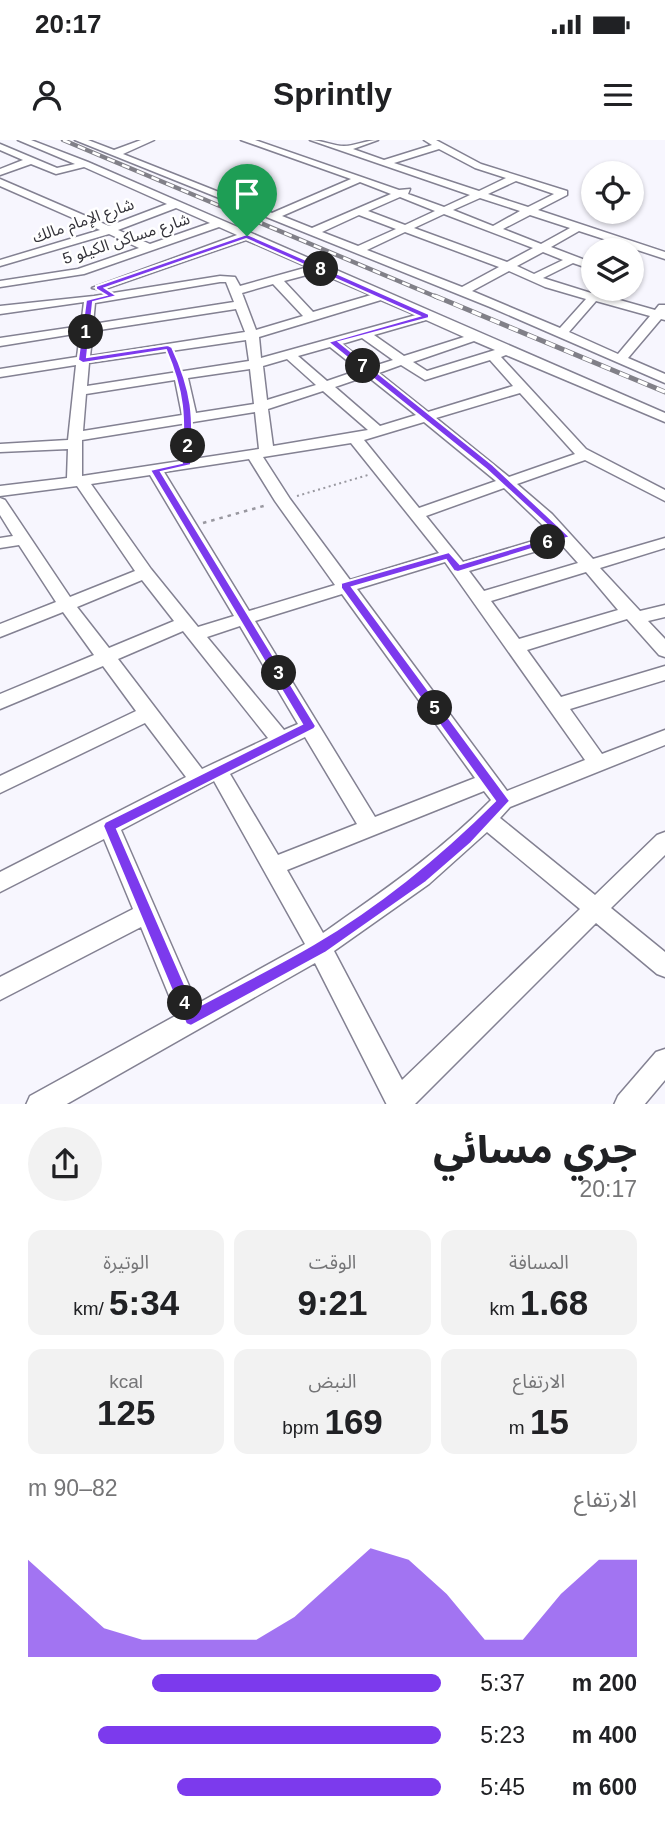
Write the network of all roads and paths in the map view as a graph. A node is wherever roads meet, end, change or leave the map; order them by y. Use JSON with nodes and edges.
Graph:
{"nodes":[{"id":1,"x":23,"y":140,"type":"edge"},
{"id":2,"x":80,"y":140,"type":"edge"},
{"id":3,"x":149,"y":140,"type":"edge"},
{"id":4,"x":246,"y":140,"type":"edge"},
{"id":5,"x":315,"y":140,"type":"edge"},
{"id":6,"x":373,"y":140,"type":"edge"},
{"id":7,"x":434,"y":143,"type":"edge"},
{"id":8,"x":0,"y":147,"type":"edge"},
{"id":9,"x":345,"y":149,"type":"junction"},
{"id":10,"x":113,"y":154,"type":"junction"},
{"id":11,"x":30,"y":161,"type":"junction"},
{"id":12,"x":386,"y":162,"type":"junction"},
{"id":13,"x":469,"y":163,"type":"junction"},
{"id":14,"x":85,"y":164,"type":"junction"},
{"id":15,"x":458,"y":168,"type":"dead end"},
{"id":16,"x":0,"y":172,"type":"edge"},
{"id":17,"x":446,"y":173,"type":"dead end"},
{"id":18,"x":347,"y":174,"type":"junction"},
{"id":19,"x":435,"y":178,"type":"junction"},
{"id":20,"x":514,"y":178,"type":"junction"},
{"id":21,"x":360,"y":179,"type":"junction"},
{"id":22,"x":0,"y":182,"type":"edge"},
{"id":23,"x":401,"y":194,"type":"junction"},
{"id":24,"x":481,"y":194,"type":"junction"},
{"id":25,"x":175,"y":205,"type":"junction"},
{"id":26,"x":529,"y":210,"type":"junction"},
{"id":27,"x":446,"y":211,"type":"junction"},
{"id":28,"x":360,"y":212,"type":"junction"},
{"id":29,"x":273,"y":216,"type":"junction"},
{"id":30,"x":219,"y":224,"type":"junction"},
{"id":31,"x":579,"y":227,"type":"junction"},
{"id":32,"x":111,"y":229,"type":"junction"},
{"id":33,"x":495,"y":229,"type":"junction"},
{"id":34,"x":407,"y":230,"type":"junction"},
{"id":35,"x":313,"y":232,"type":"junction"},
{"id":36,"x":247,"y":236,"type":"junction"},
{"id":37,"x":605,"y":238,"type":"edge"},
{"id":38,"x":193,"y":240,"type":"dead end"},
{"id":39,"x":544,"y":247,"type":"junction"},
{"id":40,"x":212,"y":248,"type":"junction"},
{"id":41,"x":153,"y":250,"type":"junction"},
{"id":42,"x":358,"y":250,"type":"junction"},
{"id":43,"x":86,"y":252,"type":"dead end"},
{"id":44,"x":644,"y":252,"type":"edge"},
{"id":45,"x":36,"y":253,"type":"junction"},
{"id":46,"x":665,"y":256,"type":"edge"},
{"id":47,"x":573,"y":259,"type":"junction"},
{"id":48,"x":175,"y":261,"type":"junction"},
{"id":49,"x":581,"y":262,"type":"edge"},
{"id":50,"x":0,"y":263,"type":"edge"},
{"id":51,"x":104,"y":264,"type":"junction"},
{"id":52,"x":510,"y":267,"type":"junction"},
{"id":53,"x":318,"y":268,"type":"junction"},
{"id":54,"x":119,"y":272,"type":"dead end"},
{"id":55,"x":74,"y":274,"type":"junction"},
{"id":56,"x":534,"y":278,"type":"junction"},
{"id":57,"x":276,"y":280,"type":"junction"},
{"id":58,"x":0,"y":284,"type":"edge"},
{"id":59,"x":99,"y":288,"type":"junction"},
{"id":60,"x":581,"y":290,"type":"edge"},
{"id":61,"x":236,"y":291,"type":"junction"},
{"id":62,"x":462,"y":292,"type":"junction"},
{"id":63,"x":113,"y":296,"type":"junction"},
{"id":64,"x":380,"y":296,"type":"junction"},
{"id":65,"x":90,"y":300,"type":"junction"},
{"id":66,"x":590,"y":301,"type":"edge"},
{"id":67,"x":624,"y":301,"type":"edge"},
{"id":68,"x":242,"y":304,"type":"junction"},
{"id":69,"x":0,"y":310,"type":"edge"},
{"id":70,"x":662,"y":312,"type":"edge"},
{"id":71,"x":427,"y":316,"type":"junction"},
{"id":72,"x":312,"y":318,"type":"junction"},
{"id":73,"x":86,"y":329,"type":"junction"},
{"id":74,"x":363,"y":333,"type":"junction"},
{"id":75,"x":562,"y":333,"type":"junction"},
{"id":76,"x":252,"y":335,"type":"junction"},
{"id":77,"x":475,"y":337,"type":"junction"},
{"id":78,"x":0,"y":342,"type":"edge"},
{"id":79,"x":332,"y":342,"type":"junction"},
{"id":80,"x":507,"y":351,"type":"junction"},
{"id":81,"x":288,"y":354,"type":"junction"},
{"id":82,"x":492,"y":355,"type":"junction"},
{"id":83,"x":620,"y":359,"type":"junction"},
{"id":84,"x":83,"y":360,"type":"junction"},
{"id":85,"x":402,"y":361,"type":"junction"},
{"id":86,"x":256,"y":363,"type":"junction"},
{"id":87,"x":2,"y":372,"type":"edge"},
{"id":88,"x":370,"y":372,"type":"junction"},
{"id":89,"x":181,"y":376,"type":"junction"},
{"id":90,"x":665,"y":379,"type":"edge"},
{"id":91,"x":326,"y":387,"type":"junction"},
{"id":92,"x":0,"y":388,"type":"edge"},
{"id":93,"x":522,"y":388,"type":"junction"},
{"id":94,"x":79,"y":391,"type":"junction"},
{"id":95,"x":260,"y":407,"type":"junction"},
{"id":96,"x":428,"y":417,"type":"junction"},
{"id":97,"x":190,"y":418,"type":"junction"},
{"id":98,"x":665,"y":418,"type":"edge"},
{"id":99,"x":379,"y":432,"type":"junction"},
{"id":100,"x":355,"y":438,"type":"junction"},
{"id":101,"x":75,"y":441,"type":"junction"},
{"id":102,"x":0,"y":448,"type":"edge"},
{"id":103,"x":260,"y":454,"type":"junction"},
{"id":104,"x":585,"y":455,"type":"junction"},
{"id":105,"x":186,"y":465,"type":"junction"},
{"id":106,"x":155,"y":470,"type":"junction"},
{"id":107,"x":78,"y":482,"type":"junction"},
{"id":108,"x":507,"y":483,"type":"junction"},
{"id":109,"x":0,"y":491,"type":"edge"},
{"id":110,"x":665,"y":496,"type":"edge"},
{"id":111,"x":0,"y":503,"type":"edge"},
{"id":112,"x":416,"y":514,"type":"junction"},
{"id":113,"x":565,"y":537,"type":"junction"},
{"id":114,"x":22,"y":539,"type":"junction"},
{"id":115,"x":0,"y":543,"type":"edge"},
{"id":116,"x":665,"y":543,"type":"edge"},
{"id":117,"x":453,"y":562,"type":"junction"},
{"id":118,"x":589,"y":564,"type":"junction"},
{"id":119,"x":145,"y":573,"type":"junction"},
{"id":120,"x":345,"y":586,"type":"junction"},
{"id":121,"x":480,"y":598,"type":"junction"},
{"id":122,"x":66,"y":604,"type":"junction"},
{"id":123,"x":665,"y":611,"type":"edge"},
{"id":124,"x":633,"y":615,"type":"junction"},
{"id":125,"x":246,"y":616,"type":"junction"},
{"id":126,"x":190,"y":628,"type":"junction"},
{"id":127,"x":0,"y":631,"type":"edge"},
{"id":128,"x":515,"y":648,"type":"junction"},
{"id":129,"x":665,"y":651,"type":"edge"},
{"id":130,"x":105,"y":656,"type":"junction"},
{"id":131,"x":665,"y":673,"type":"edge"},
{"id":132,"x":0,"y":702,"type":"edge"},
{"id":133,"x":556,"y":706,"type":"junction"},
{"id":134,"x":149,"y":713,"type":"junction"},
{"id":135,"x":310,"y":726,"type":"junction"},
{"id":136,"x":665,"y":737,"type":"edge"},
{"id":137,"x":281,"y":739,"type":"junction"},
{"id":138,"x":599,"y":764,"type":"junction"},
{"id":139,"x":209,"y":776,"type":"junction"},
{"id":140,"x":488,"y":780,"type":"junction"},
{"id":141,"x":0,"y":785,"type":"edge"},
{"id":142,"x":503,"y":801,"type":"junction"},
{"id":143,"x":486,"y":819,"type":"junction"},
{"id":144,"x":110,"y":826,"type":"junction"},
{"id":145,"x":370,"y":827,"type":"junction"},
{"id":146,"x":665,"y":841,"type":"edge"},
{"id":147,"x":273,"y":866,"type":"junction"},
{"id":148,"x":0,"y":883,"type":"edge"},
{"id":149,"x":596,"y":909,"type":"junction"},
{"id":150,"x":146,"y":913,"type":"junction"},
{"id":151,"x":320,"y":948,"type":"junction"},
{"id":152,"x":665,"y":966,"type":"edge"},
{"id":153,"x":0,"y":989,"type":"edge"},
{"id":154,"x":191,"y":1018,"type":"junction"},
{"id":155,"x":665,"y":1061,"type":"edge"},
{"id":156,"x":400,"y":1103,"type":"edge"},
{"id":157,"x":39,"y":1104,"type":"edge"},
{"id":158,"x":627,"y":1104,"type":"edge"}],
"edges":[{"from":1,"to":14,"type":"street"},
{"from":2,"to":10,"type":"street"},
{"from":3,"to":10,"type":"street"},
{"from":4,"to":18,"type":"street"},
{"from":5,"to":9,"type":"street"},
{"from":6,"to":9,"type":"street"},
{"from":7,"to":12,"type":"street"},
{"from":7,"to":13,"type":"street"},
{"from":8,"to":11,"type":"street"},
{"from":9,"to":12,"type":"street"},
{"from":10,"to":29,"type":"street"},
{"from":11,"to":14,"type":"street"},
{"from":11,"to":16,"type":"street"},
{"from":12,"to":18,"type":"street"},
{"from":12,"to":19,"type":"street"},
{"from":13,"to":15,"type":"street"},
{"from":13,"to":20,"type":"street"},
{"from":14,"to":25,"type":"street"},
{"from":17,"to":19,"type":"street"},
{"from":18,"to":21,"type":"street"},
{"from":19,"to":23,"type":"street"},
{"from":19,"to":24,"type":"street"},
{"from":20,"to":24,"type":"street"},
{"from":20,"to":26,"type":"street"},
{"from":21,"to":23,"type":"street"},
{"from":21,"to":29,"type":"street"},
{"from":22,"to":32,"type":"street"},
{"from":23,"to":27,"type":"street"},
{"from":23,"to":28,"type":"street"},
{"from":24,"to":26,"type":"street"},
{"from":24,"to":27,"type":"street"},
{"from":25,"to":30,"type":"street"},
{"from":25,"to":32,"type":"street","name":"شارع الإمام مالك"},
{"from":26,"to":31,"type":"street"},
{"from":26,"to":33,"type":"street"},
{"from":27,"to":33,"type":"street"},
{"from":27,"to":34,"type":"street"},
{"from":28,"to":34,"type":"street"},
{"from":28,"to":35,"type":"street"},
{"from":29,"to":35,"type":"street"},
{"from":30,"to":36,"type":"street"},
{"from":30,"to":41,"type":"street","name":"شارع مساكن الكيلو 5"},
{"from":31,"to":37,"type":"street"},
{"from":31,"to":39,"type":"street"},
{"from":32,"to":41,"type":"street"},
{"from":32,"to":45,"type":"street","name":"شارع الإمام مالك"},
{"from":33,"to":39,"type":"street"},
{"from":34,"to":42,"type":"street"},
{"from":34,"to":52,"type":"street"},
{"from":35,"to":42,"type":"street"},
{"from":36,"to":40,"type":"street"},
{"from":36,"to":53,"type":"street"},
{"from":38,"to":40,"type":"street"},
{"from":39,"to":47,"type":"street"},
{"from":39,"to":52,"type":"street"},
{"from":40,"to":48,"type":"street"},
{"from":41,"to":48,"type":"street"},
{"from":41,"to":51,"type":"street","name":"شارع مساكن الكيلو 5"},
{"from":42,"to":62,"type":"street"},
{"from":43,"to":51,"type":"street"},
{"from":44,"to":46,"type":"street"},
{"from":45,"to":50,"type":"street","name":"شارع الإمام مالك"},
{"from":45,"to":55,"type":"street"},
{"from":47,"to":49,"type":"street"},
{"from":47,"to":56,"type":"street"},
{"from":48,"to":59,"type":"street"},
{"from":51,"to":54,"type":"street"},
{"from":51,"to":55,"type":"street","name":"شارع مساكن الكيلو 5"},
{"from":52,"to":56,"type":"street"},
{"from":52,"to":62,"type":"street"},
{"from":53,"to":57,"type":"street"},
{"from":53,"to":64,"type":"street"},
{"from":55,"to":58,"type":"street","name":"شارع مساكن الكيلو 5"},
{"from":55,"to":59,"type":"street"},
{"from":56,"to":60,"type":"street"},
{"from":57,"to":61,"type":"street"},
{"from":57,"to":72,"type":"street"},
{"from":59,"to":63,"type":"street"},
{"from":61,"to":63,"type":"street"},
{"from":61,"to":68,"type":"street"},
{"from":62,"to":75,"type":"street"},
{"from":63,"to":65,"type":"street"},
{"from":64,"to":71,"type":"street"},
{"from":64,"to":72,"type":"street"},
{"from":65,"to":69,"type":"street"},
{"from":65,"to":73,"type":"street"},
{"from":66,"to":75,"type":"street"},
{"from":67,"to":70,"type":"street"},
{"from":68,"to":73,"type":"street"},
{"from":68,"to":76,"type":"street"},
{"from":70,"to":83,"type":"street"},
{"from":71,"to":74,"type":"street"},
{"from":71,"to":77,"type":"street"},
{"from":72,"to":76,"type":"street"},
{"from":73,"to":78,"type":"street"},
{"from":73,"to":84,"type":"street"},
{"from":74,"to":79,"type":"street"},
{"from":74,"to":85,"type":"street"},
{"from":75,"to":83,"type":"street"},
{"from":76,"to":84,"type":"street"},
{"from":76,"to":86,"type":"street"},
{"from":77,"to":80,"type":"street"},
{"from":77,"to":85,"type":"street"},
{"from":79,"to":81,"type":"street"},
{"from":79,"to":88,"type":"street"},
{"from":80,"to":82,"type":"street"},
{"from":80,"to":98,"type":"street"},
{"from":81,"to":86,"type":"street"},
{"from":81,"to":91,"type":"street"},
{"from":82,"to":85,"type":"street"},
{"from":82,"to":93,"type":"street"},
{"from":83,"to":90,"type":"street"},
{"from":84,"to":87,"type":"street"},
{"from":84,"to":94,"type":"street"},
{"from":85,"to":88,"type":"street"},
{"from":86,"to":89,"type":"street"},
{"from":86,"to":95,"type":"street"},
{"from":87,"to":92,"type":"street"},
{"from":88,"to":91,"type":"street"},
{"from":88,"to":96,"type":"street"},
{"from":89,"to":94,"type":"street"},
{"from":89,"to":97,"type":"street"},
{"from":91,"to":95,"type":"street"},
{"from":91,"to":99,"type":"street"},
{"from":93,"to":96,"type":"street"},
{"from":93,"to":104,"type":"street"},
{"from":94,"to":101,"type":"street"},
{"from":95,"to":97,"type":"street"},
{"from":95,"to":103,"type":"street"},
{"from":96,"to":99,"type":"street"},
{"from":96,"to":108,"type":"street"},
{"from":97,"to":101,"type":"street"},
{"from":97,"to":105,"type":"path"},
{"from":99,"to":100,"type":"street"},
{"from":100,"to":103,"type":"street"},
{"from":100,"to":112,"type":"street"},
{"from":101,"to":102,"type":"street"},
{"from":101,"to":107,"type":"street"},
{"from":103,"to":105,"type":"street"},
{"from":103,"to":120,"type":"street"},
{"from":104,"to":108,"type":"street"},
{"from":104,"to":110,"type":"street"},
{"from":105,"to":106,"type":"street"},
{"from":106,"to":107,"type":"street"},
{"from":106,"to":125,"type":"street"},
{"from":107,"to":109,"type":"street"},
{"from":107,"to":119,"type":"street"},
{"from":108,"to":112,"type":"street"},
{"from":108,"to":113,"type":"street"},
{"from":111,"to":114,"type":"street"},
{"from":112,"to":117,"type":"street"},
{"from":113,"to":117,"type":"street"},
{"from":113,"to":118,"type":"street"},
{"from":114,"to":115,"type":"street"},
{"from":114,"to":122,"type":"street"},
{"from":116,"to":118,"type":"street"},
{"from":117,"to":120,"type":"street"},
{"from":117,"to":121,"type":"street"},
{"from":118,"to":121,"type":"street"},
{"from":118,"to":124,"type":"street"},
{"from":119,"to":122,"type":"street"},
{"from":119,"to":126,"type":"street"},
{"from":120,"to":125,"type":"street"},
{"from":120,"to":140,"type":"street"},
{"from":121,"to":128,"type":"street"},
{"from":122,"to":127,"type":"street"},
{"from":122,"to":130,"type":"street"},
{"from":123,"to":124,"type":"street"},
{"from":124,"to":128,"type":"street"},
{"from":124,"to":129,"type":"street"},
{"from":125,"to":126,"type":"street"},
{"from":125,"to":135,"type":"street"},
{"from":126,"to":130,"type":"street"},
{"from":126,"to":137,"type":"street"},
{"from":128,"to":133,"type":"street"},
{"from":130,"to":132,"type":"street"},
{"from":130,"to":134,"type":"street"},
{"from":131,"to":133,"type":"street"},
{"from":133,"to":138,"type":"street"},
{"from":134,"to":139,"type":"street"},
{"from":134,"to":141,"type":"street"},
{"from":135,"to":137,"type":"street"},
{"from":135,"to":145,"type":"street"},
{"from":136,"to":138,"type":"street"},
{"from":137,"to":139,"type":"street"},
{"from":138,"to":142,"type":"street"},
{"from":139,"to":144,"type":"street"},
{"from":139,"to":147,"type":"street"},
{"from":140,"to":142,"type":"street"},
{"from":140,"to":145,"type":"street"},
{"from":142,"to":143,"type":"street"},
{"from":143,"to":149,"type":"street"},
{"from":143,"to":151,"type":"street"},
{"from":144,"to":148,"type":"street"},
{"from":144,"to":150,"type":"street"},
{"from":145,"to":147,"type":"street"},
{"from":146,"to":149,"type":"street"},
{"from":147,"to":151,"type":"street"},
{"from":149,"to":152,"type":"street"},
{"from":149,"to":156,"type":"street"},
{"from":150,"to":153,"type":"street"},
{"from":150,"to":154,"type":"street"},
{"from":151,"to":154,"type":"street"},
{"from":151,"to":156,"type":"street"},
{"from":154,"to":157,"type":"street"},
{"from":155,"to":158,"type":"street"}]}
